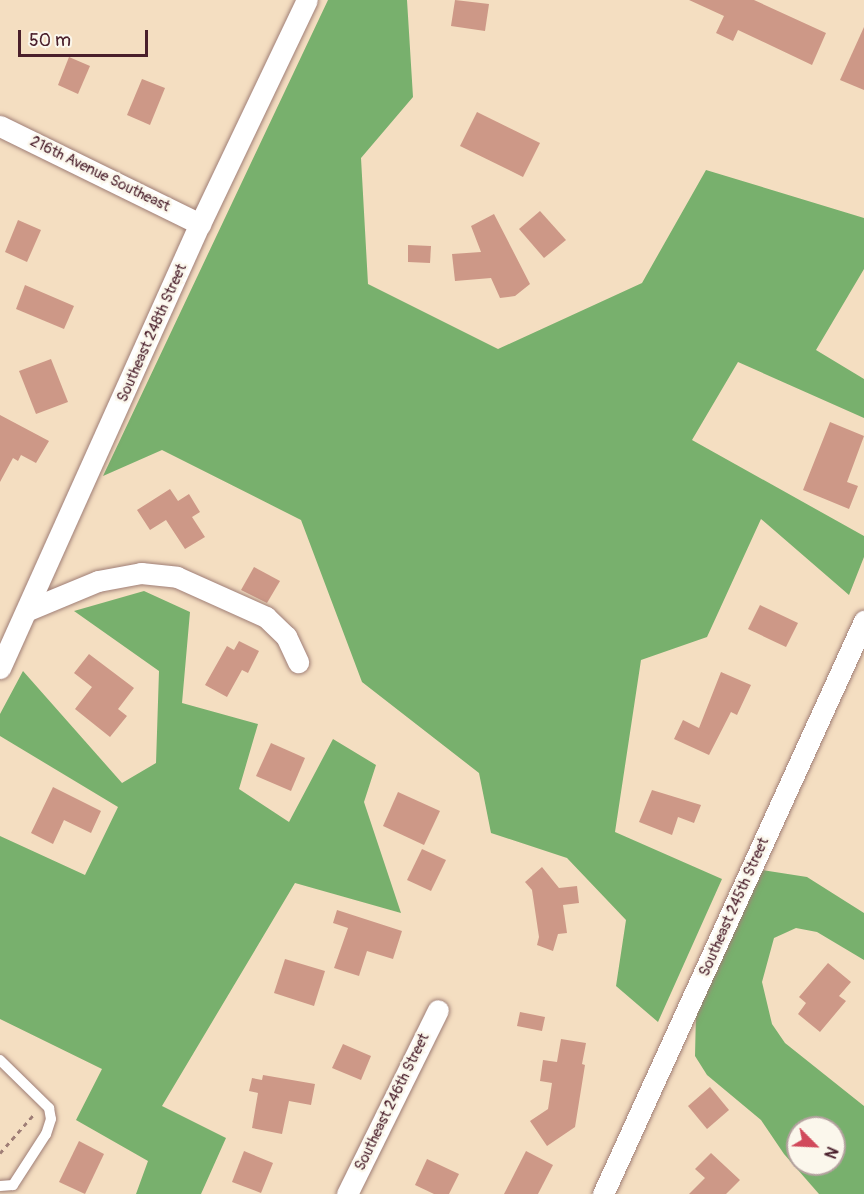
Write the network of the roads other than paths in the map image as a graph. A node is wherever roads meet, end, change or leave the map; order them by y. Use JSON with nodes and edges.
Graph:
{"nodes":[{"id":1,"x":307,"y":0,"type":"edge"},
{"id":2,"x":0,"y":126,"type":"edge"},
{"id":3,"x":200,"y":224,"type":"junction"},
{"id":4,"x":28,"y":610,"type":"junction"},
{"id":5,"x":864,"y":621,"type":"edge"},
{"id":6,"x":298,"y":662,"type":"dead end"},
{"id":7,"x":0,"y":668,"type":"edge"},
{"id":8,"x":438,"y":1010,"type":"dead end"},
{"id":9,"x":0,"y":1060,"type":"edge"},
{"id":10,"x":0,"y":1186,"type":"edge"},
{"id":11,"x":347,"y":1194,"type":"edge"},
{"id":12,"x":603,"y":1194,"type":"edge"}],
"edges":[{"from":1,"to":3,"type":"street","name":"Southeast 248th Street"},
{"from":2,"to":3,"type":"street","name":"216th Avenue Southeast"},
{"from":3,"to":4,"type":"street","name":"Southeast 248th Street"},
{"from":4,"to":6,"type":"street"},
{"from":4,"to":7,"type":"street","name":"Southeast 248th Street"},
{"from":5,"to":12,"type":"street","name":"Southeast 245th Street"},
{"from":8,"to":11,"type":"street","name":"Southeast 246th Street"},
{"from":9,"to":10,"type":"lane"}]}
